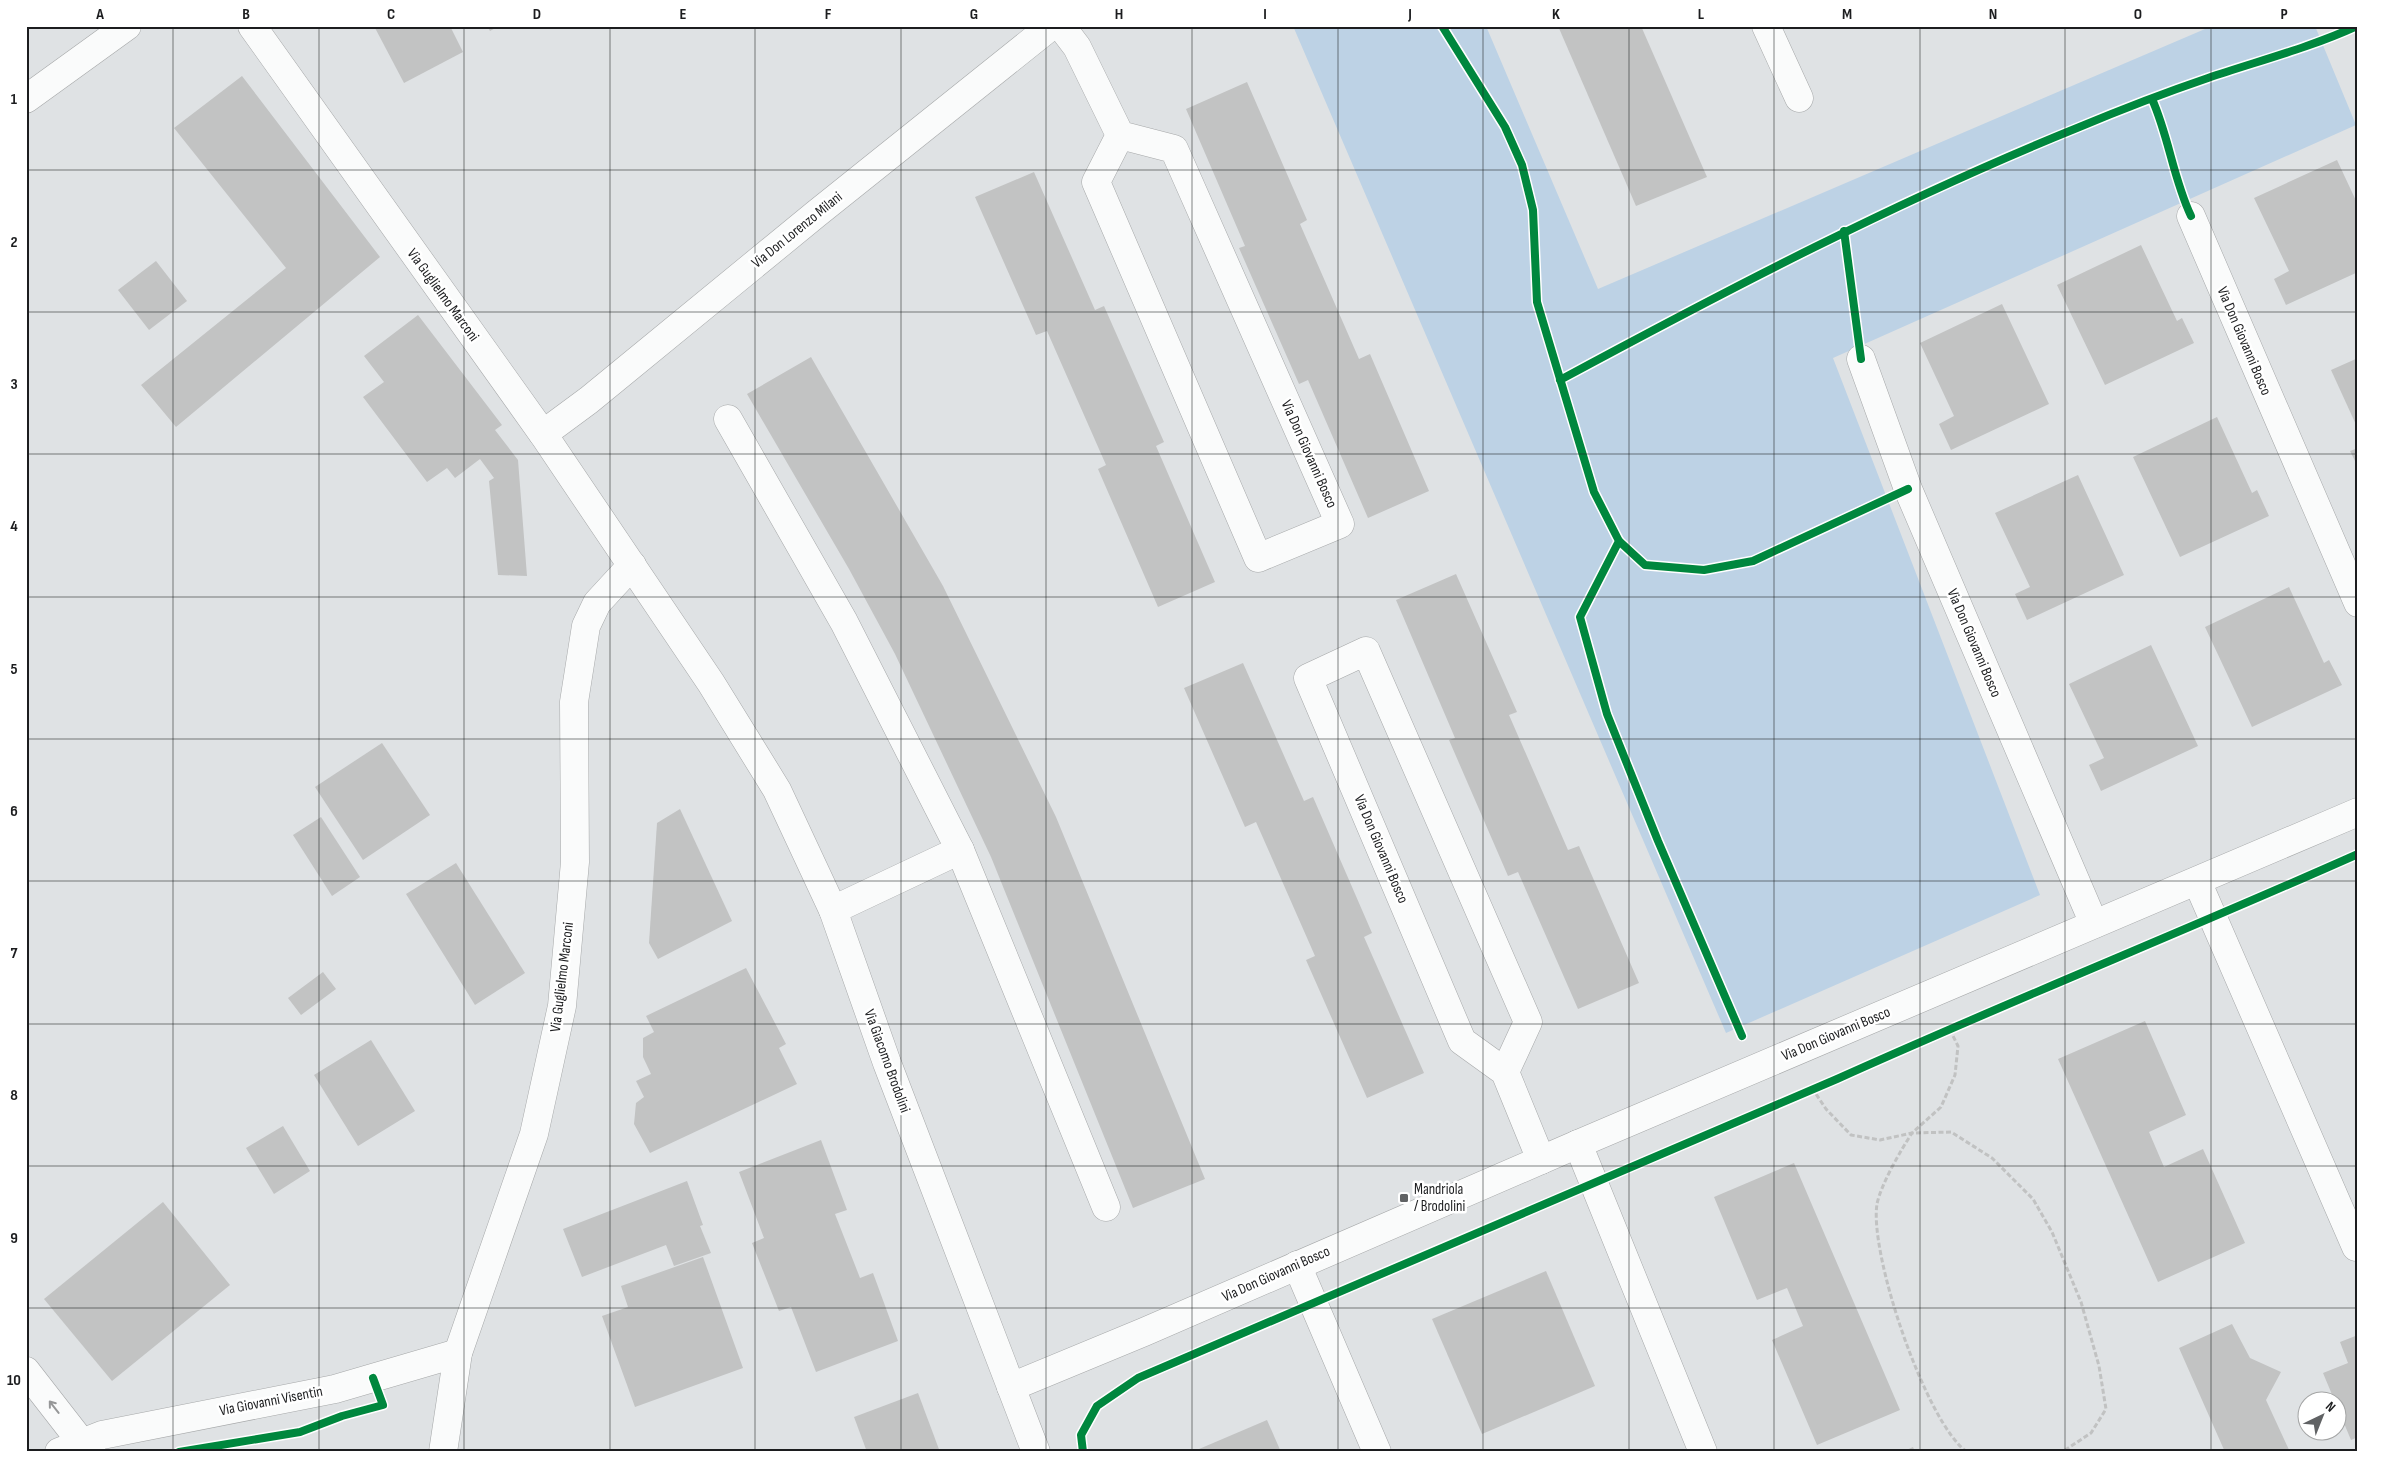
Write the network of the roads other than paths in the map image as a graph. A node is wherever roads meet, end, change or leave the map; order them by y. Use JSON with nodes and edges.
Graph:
{"nodes":[{"id":1,"x":128,"y":26,"type":"edge"},
{"id":2,"x":252,"y":26,"type":"edge"},
{"id":3,"x":1051,"y":26,"type":"edge"},
{"id":4,"x":1061,"y":26,"type":"edge"},
{"id":5,"x":1766,"y":26,"type":"edge"},
{"id":6,"x":1799,"y":98,"type":"dead end"},
{"id":7,"x":26,"y":99,"type":"edge"},
{"id":8,"x":1120,"y":135,"type":"junction"},
{"id":9,"x":2191,"y":216,"type":"dead end"},
{"id":10,"x":1861,"y":359,"type":"dead end"},
{"id":11,"x":728,"y":419,"type":"dead end"},
{"id":12,"x":543,"y":434,"type":"junction"},
{"id":13,"x":632,"y":565,"type":"junction"},
{"id":14,"x":2358,"y":603,"type":"edge"},
{"id":15,"x":711,"y":682,"type":"joint"},
{"id":16,"x":2358,"y":812,"type":"edge"},
{"id":17,"x":960,"y":850,"type":"junction"},
{"id":18,"x":2197,"y":881,"type":"junction"},
{"id":19,"x":833,"y":910,"type":"junction"},
{"id":20,"x":2094,"y":924,"type":"junction"},
{"id":21,"x":1504,"y":1072,"type":"junction"},
{"id":22,"x":1578,"y":1144,"type":"junction"},
{"id":23,"x":1542,"y":1160,"type":"junction"},
{"id":24,"x":1106,"y":1207,"type":"dead end"},
{"id":25,"x":2356,"y":1247,"type":"dead end"},
{"id":26,"x":1297,"y":1265,"type":"junction"},
{"id":27,"x":458,"y":1353,"type":"junction"},
{"id":28,"x":26,"y":1371,"type":"edge"},
{"id":29,"x":1010,"y":1387,"type":"junction"},
{"id":30,"x":70,"y":1447,"type":"edge"},
{"id":31,"x":443,"y":1452,"type":"edge"},
{"id":32,"x":1036,"y":1452,"type":"edge"},
{"id":33,"x":1377,"y":1452,"type":"edge"},
{"id":34,"x":1703,"y":1452,"type":"edge"}],
"edges":[{"from":1,"to":7,"type":"street"},
{"from":2,"to":12,"type":"street","name":"Via Guglielmo Marconi"},
{"from":3,"to":12,"type":"street","name":"Via Don Lorenzo Milani"},
{"from":4,"to":8,"type":"street"},
{"from":5,"to":6,"type":"street"},
{"from":8,"to":8,"type":"street","name":"Via Don Giovanni Bosco"},
{"from":9,"to":14,"type":"street","name":"Via Don Giovanni Bosco"},
{"from":10,"to":20,"type":"street","name":"Via Don Giovanni Bosco"},
{"from":11,"to":17,"type":"street"},
{"from":12,"to":13,"type":"street","name":"Via Guglielmo Marconi"},
{"from":13,"to":15,"type":"street","name":"Via Guglielmo Marconi"},
{"from":13,"to":27,"type":"street","name":"Via Guglielmo Marconi"},
{"from":15,"to":19,"type":"street","name":"Via Giacomo Brodolini"},
{"from":16,"to":18,"type":"street","name":"Via Don Giovanni Bosco"},
{"from":17,"to":19,"type":"street"},
{"from":17,"to":24,"type":"street"},
{"from":18,"to":20,"type":"street","name":"Via Don Giovanni Bosco"},
{"from":18,"to":25,"type":"street"},
{"from":19,"to":29,"type":"street","name":"Via Giacomo Brodolini"},
{"from":20,"to":22,"type":"street","name":"Via Don Giovanni Bosco"},
{"from":21,"to":21,"type":"street","name":"Via Don Giovanni Bosco"},
{"from":21,"to":23,"type":"street"},
{"from":22,"to":23,"type":"street","name":"Via Don Giovanni Bosco"},
{"from":22,"to":34,"type":"street"},
{"from":23,"to":26,"type":"street","name":"Via Don Giovanni Bosco"},
{"from":26,"to":29,"type":"street","name":"Via Don Giovanni Bosco"},
{"from":26,"to":33,"type":"street"},
{"from":27,"to":30,"type":"street","name":"Via Giovanni Visentin"},
{"from":27,"to":31,"type":"street","name":"Via Guglielmo Marconi"},
{"from":30,"to":28,"type":"street","name":"Via Giovanni Visentin","one_way":true},
{"from":29,"to":32,"type":"street","name":"Via Giacomo Brodolini"}]}
